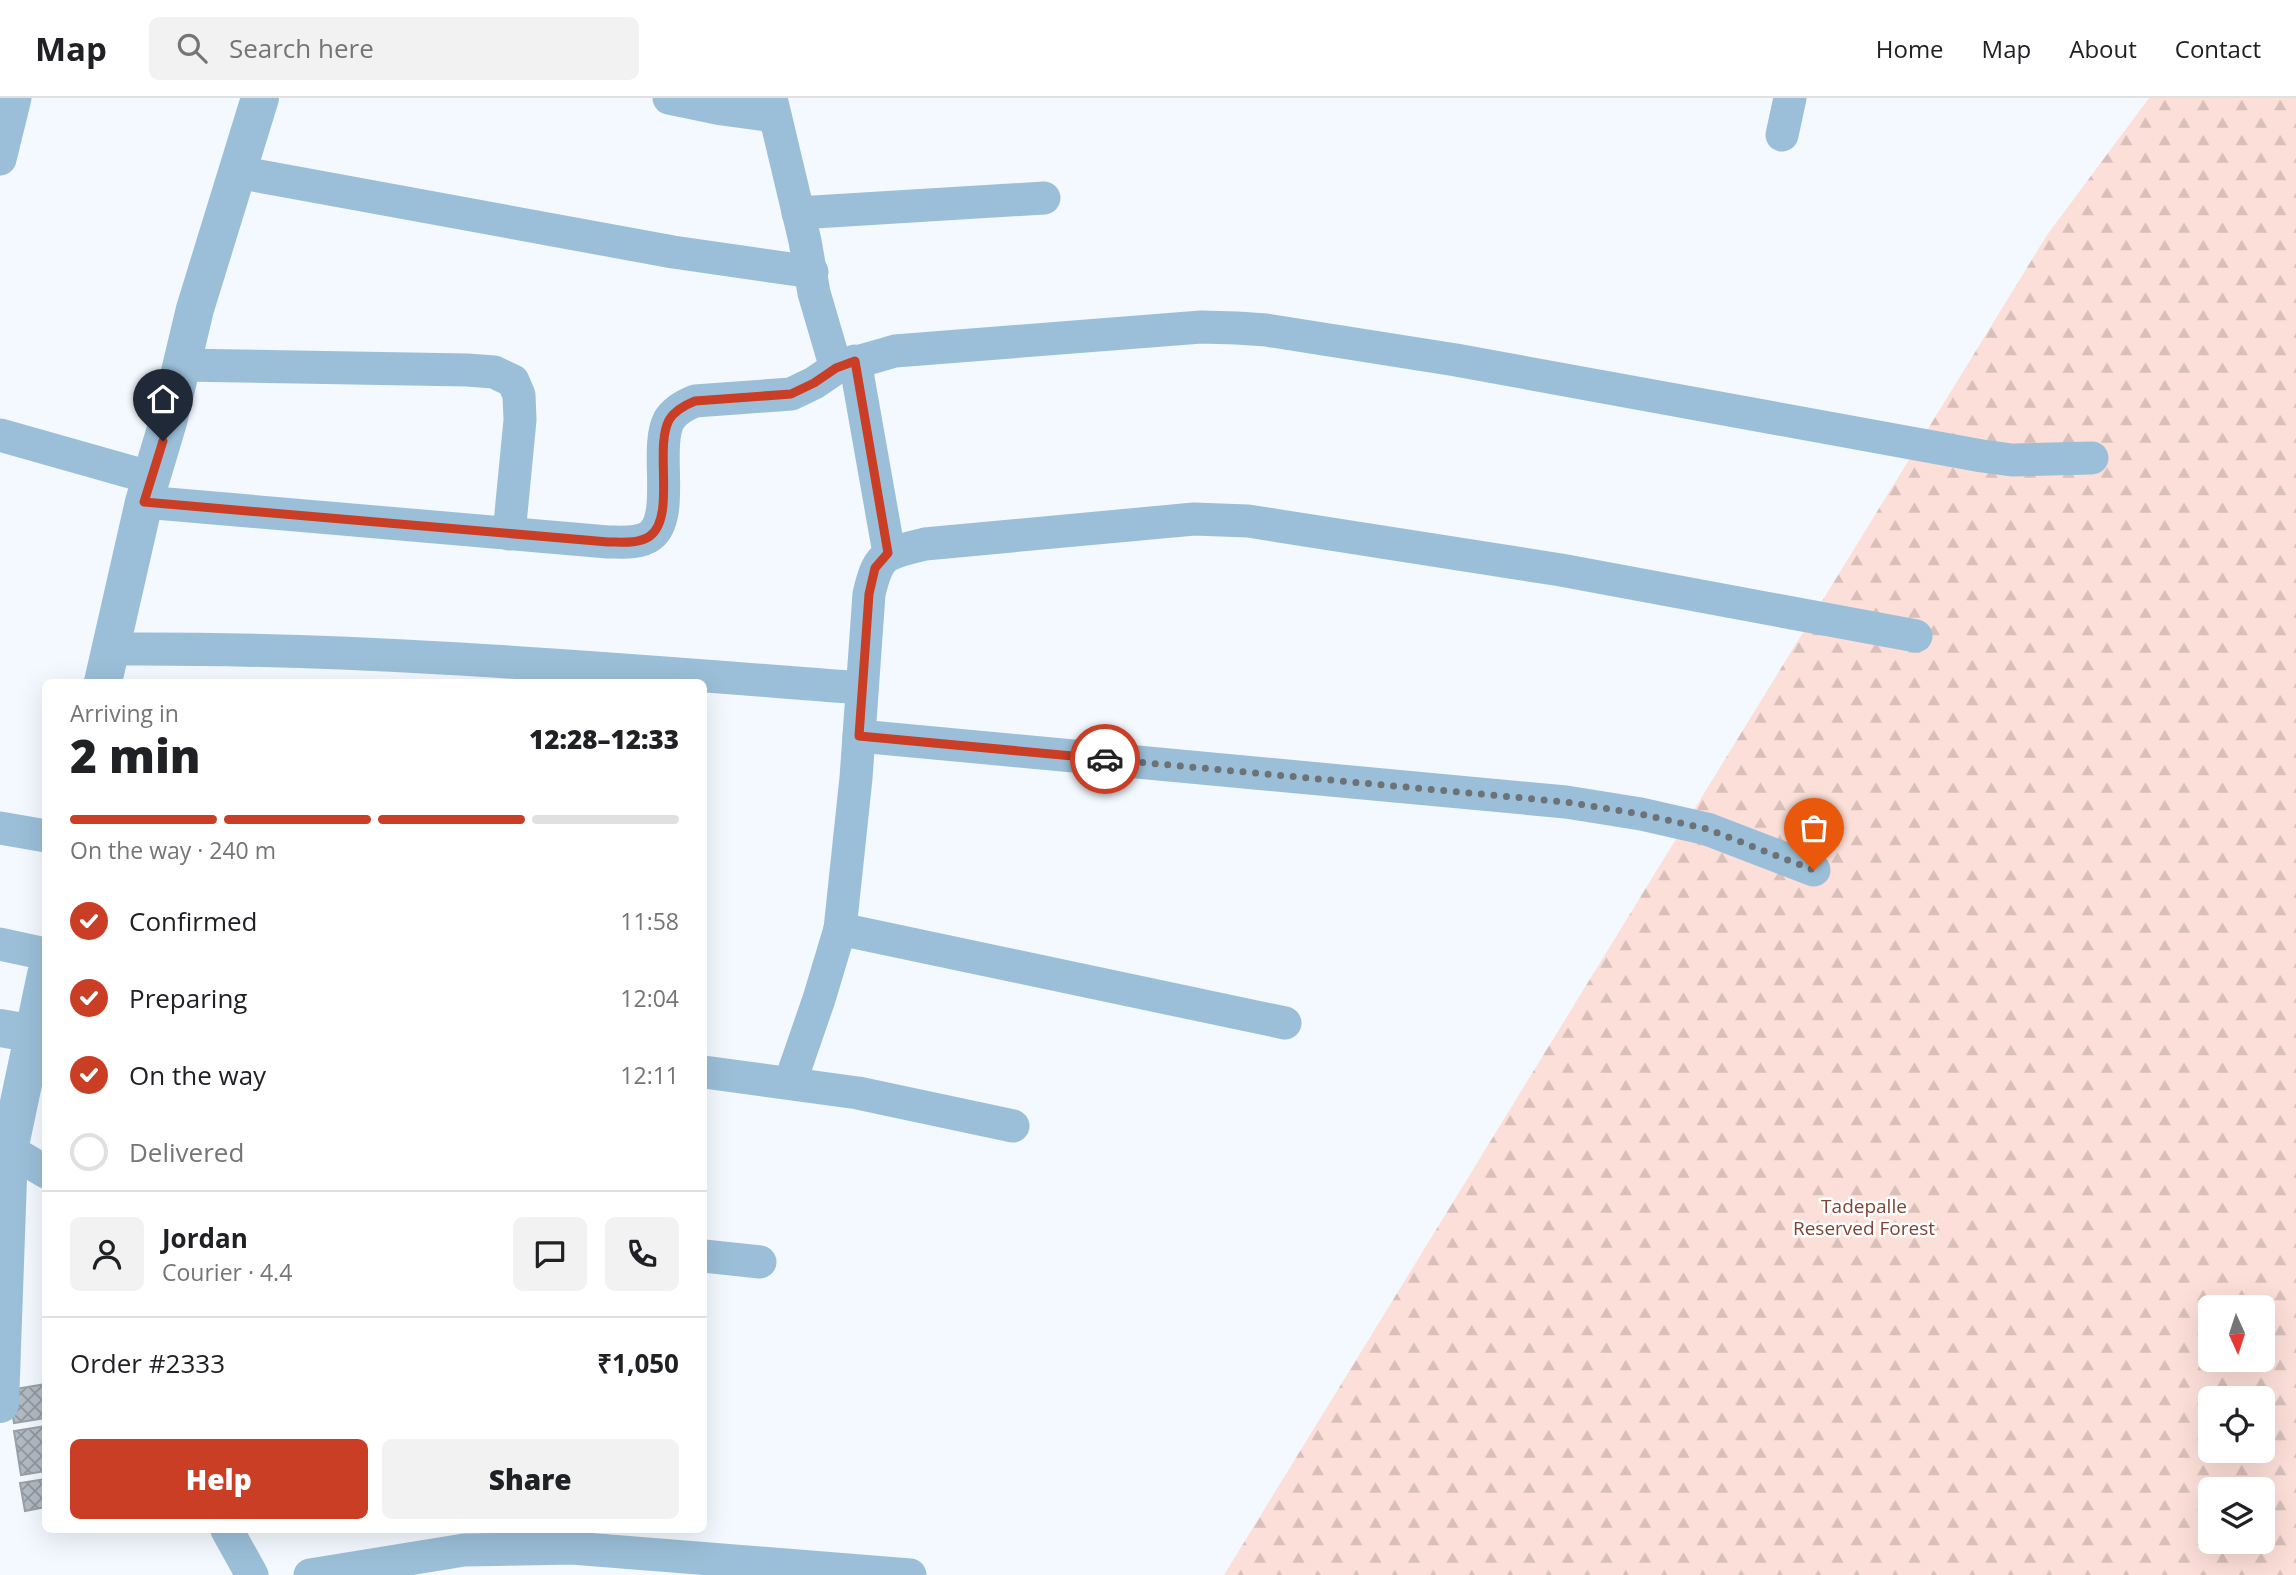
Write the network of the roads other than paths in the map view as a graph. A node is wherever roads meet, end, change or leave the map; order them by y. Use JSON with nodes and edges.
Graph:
{"nodes":[{"id":1,"x":15,"y":98,"type":"edge"},
{"id":2,"x":260,"y":98,"type":"edge"},
{"id":3,"x":669,"y":98,"type":"edge"},
{"id":4,"x":1790,"y":98,"type":"edge"},
{"id":5,"x":773,"y":107,"type":"edge"},
{"id":6,"x":1782,"y":135,"type":"dead end"},
{"id":7,"x":0,"y":159,"type":"edge"},
{"id":8,"x":237,"y":172,"type":"junction"},
{"id":9,"x":1044,"y":198,"type":"dead end"},
{"id":10,"x":798,"y":213,"type":"junction"},
{"id":11,"x":812,"y":272,"type":"junction"},
{"id":12,"x":846,"y":364,"type":"junction"},
{"id":13,"x":182,"y":365,"type":"junction"},
{"id":14,"x":0,"y":435,"type":"edge"},
{"id":15,"x":2092,"y":457,"type":"dead end"},
{"id":16,"x":148,"y":490,"type":"junction"},
{"id":17,"x":509,"y":534,"type":"junction"},
{"id":18,"x":888,"y":553,"type":"junction"},
{"id":19,"x":1916,"y":635,"type":"dead end"},
{"id":20,"x":107,"y":666,"type":"edge"},
{"id":21,"x":862,"y":688,"type":"junction"},
{"id":22,"x":859,"y":736,"type":"junction"},
{"id":23,"x":0,"y":828,"type":"edge"},
{"id":24,"x":42,"y":834,"type":"edge"},
{"id":25,"x":1814,"y":870,"type":"dead end"},
{"id":26,"x":839,"y":929,"type":"junction"},
{"id":27,"x":0,"y":944,"type":"edge"},
{"id":28,"x":42,"y":953,"type":"edge"},
{"id":29,"x":33,"y":1008,"type":"edge"},
{"id":30,"x":1285,"y":1023,"type":"dead end"},
{"id":31,"x":707,"y":1072,"type":"edge"},
{"id":32,"x":790,"y":1083,"type":"junction"},
{"id":33,"x":1013,"y":1126,"type":"dead end"},
{"id":34,"x":9,"y":1150,"type":"junction"},
{"id":35,"x":42,"y":1169,"type":"edge"},
{"id":36,"x":707,"y":1256,"type":"edge"},
{"id":37,"x":760,"y":1262,"type":"dead end"},
{"id":38,"x":0,"y":1404,"type":"edge"},
{"id":39,"x":229,"y":1533,"type":"edge"},
{"id":40,"x":252,"y":1575,"type":"edge"},
{"id":41,"x":310,"y":1575,"type":"edge"},
{"id":42,"x":910,"y":1575,"type":"edge"}],
"edges":[{"from":1,"to":7,"type":"street"},
{"from":2,"to":8,"type":"street"},
{"from":3,"to":5,"type":"street"},
{"from":4,"to":6,"type":"street"},
{"from":5,"to":10,"type":"street"},
{"from":8,"to":11,"type":"street"},
{"from":8,"to":13,"type":"street"},
{"from":9,"to":10,"type":"street"},
{"from":10,"to":11,"type":"street"},
{"from":11,"to":12,"type":"street"},
{"from":12,"to":15,"type":"street"},
{"from":12,"to":17,"type":"street"},
{"from":12,"to":18,"type":"street"},
{"from":13,"to":16,"type":"street"},
{"from":13,"to":17,"type":"street"},
{"from":14,"to":16,"type":"street"},
{"from":16,"to":17,"type":"street"},
{"from":16,"to":20,"type":"street"},
{"from":18,"to":19,"type":"street"},
{"from":18,"to":21,"type":"street"},
{"from":20,"to":21,"type":"street"},
{"from":21,"to":22,"type":"street"},
{"from":22,"to":25,"type":"street"},
{"from":22,"to":26,"type":"street"},
{"from":23,"to":24,"type":"street"},
{"from":26,"to":30,"type":"street"},
{"from":26,"to":32,"type":"street"},
{"from":27,"to":28,"type":"street"},
{"from":29,"to":34,"type":"street"},
{"from":31,"to":32,"type":"street"},
{"from":32,"to":33,"type":"street"},
{"from":34,"to":35,"type":"street"},
{"from":34,"to":38,"type":"street"},
{"from":36,"to":37,"type":"street"},
{"from":39,"to":40,"type":"street"},
{"from":41,"to":42,"type":"street"}]}
